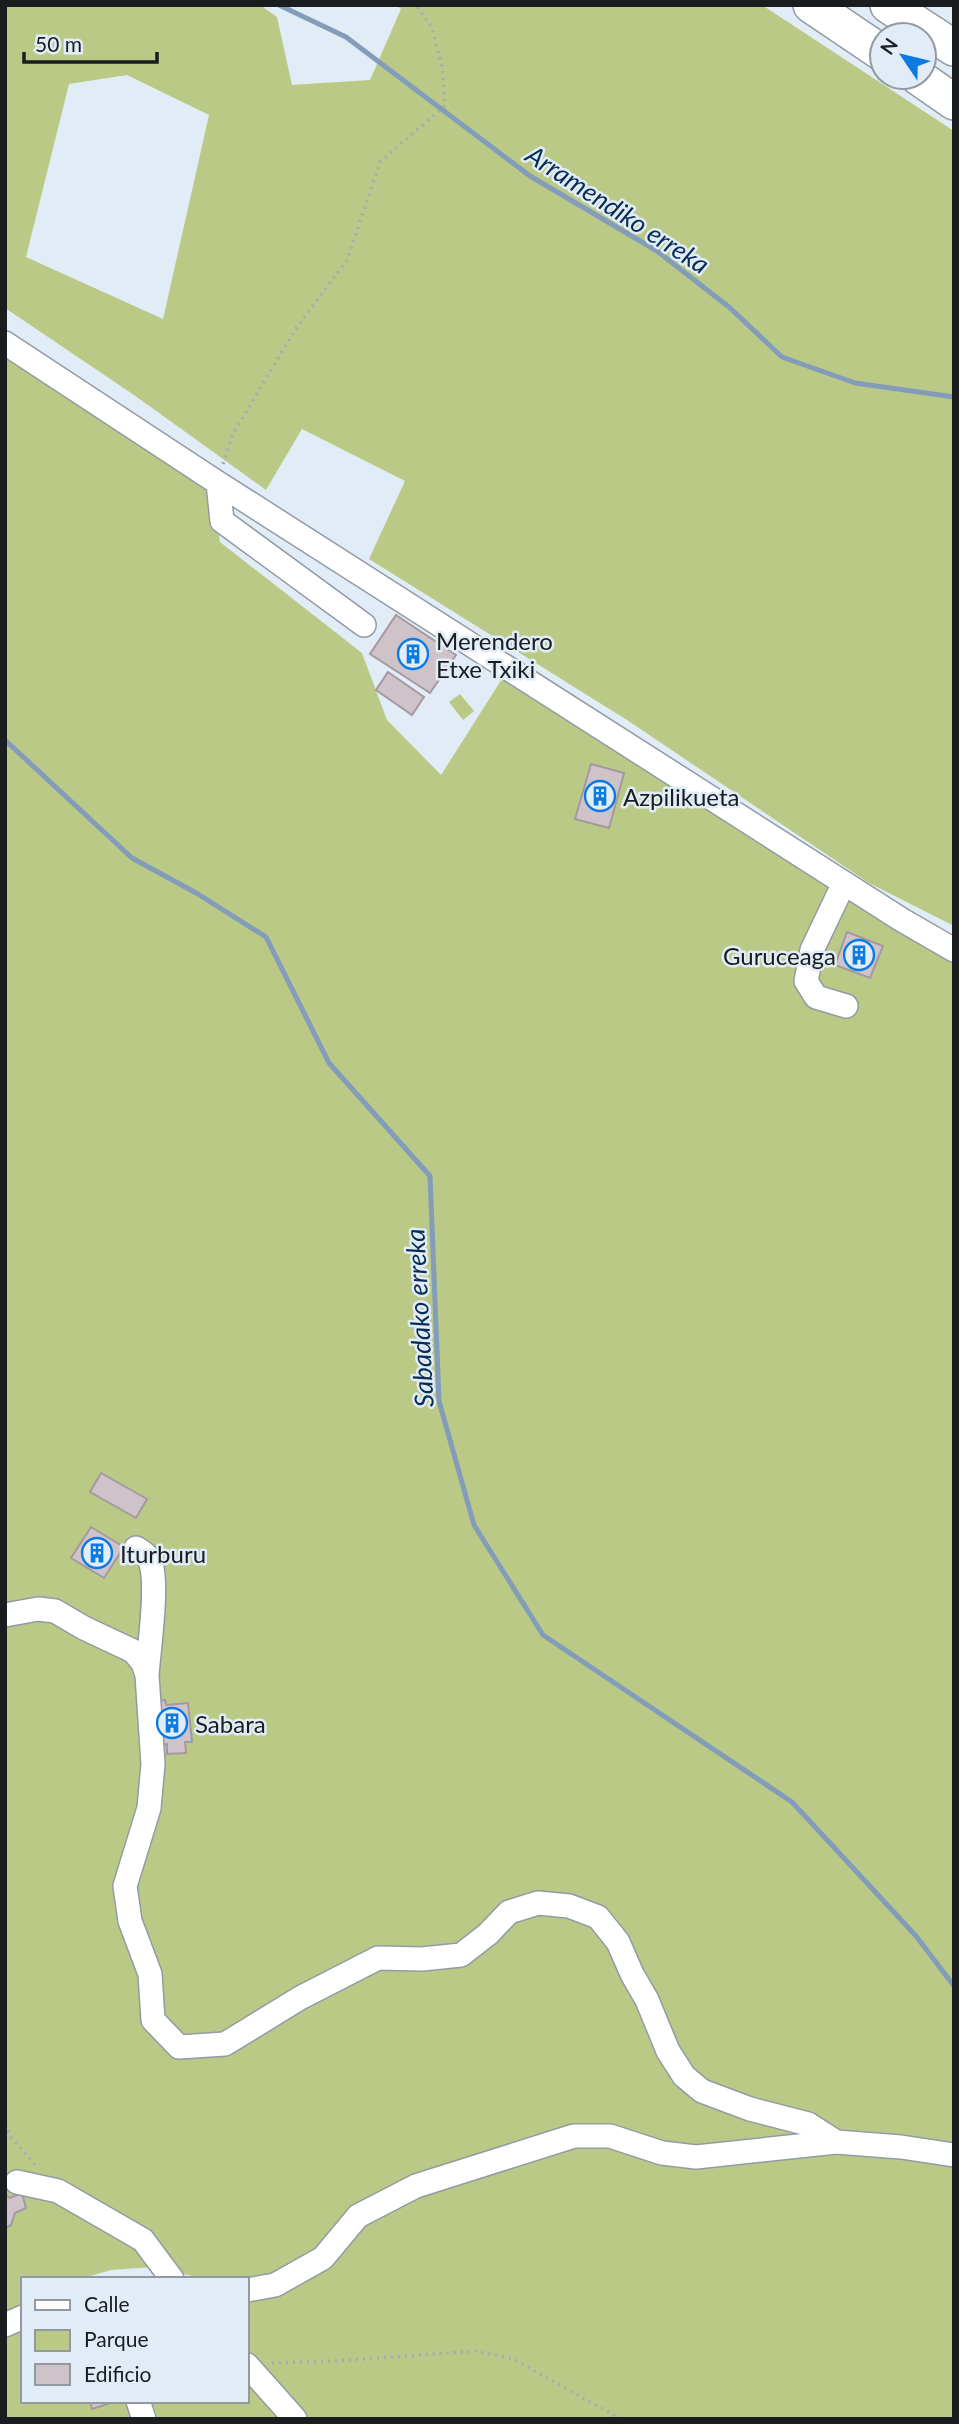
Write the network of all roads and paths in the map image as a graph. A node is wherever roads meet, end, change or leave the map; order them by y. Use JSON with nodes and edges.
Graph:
{"nodes":[{"id":1,"x":416,"y":5,"type":"edge"},
{"id":2,"x":811,"y":5,"type":"edge"},
{"id":3,"x":888,"y":5,"type":"edge"},
{"id":4,"x":868,"y":44,"type":"edge"},
{"id":5,"x":954,"y":48,"type":"edge"},
{"id":6,"x":938,"y":91,"type":"edge"},
{"id":7,"x":954,"y":102,"type":"edge"},
{"id":8,"x":5,"y":343,"type":"edge"},
{"id":9,"x":218,"y":483,"type":"junction"},
{"id":10,"x":364,"y":625,"type":"dead end"},
{"id":11,"x":844,"y":883,"type":"junction"},
{"id":12,"x":954,"y":950,"type":"edge"},
{"id":13,"x":846,"y":1006,"type":"dead end"},
{"id":14,"x":136,"y":1548,"type":"dead end"},
{"id":15,"x":5,"y":1615,"type":"edge"},
{"id":16,"x":147,"y":1675,"type":"junction"},
{"id":17,"x":5,"y":2124,"type":"edge"},
{"id":18,"x":5,"y":2134,"type":"edge"},
{"id":19,"x":11,"y":2137,"type":"junction"},
{"id":20,"x":836,"y":2142,"type":"junction"},
{"id":21,"x":954,"y":2155,"type":"edge"},
{"id":22,"x":17,"y":2182,"type":"dead end"},
{"id":23,"x":58,"y":2191,"type":"junction"},
{"id":24,"x":171,"y":2277,"type":"edge"},
{"id":25,"x":248,"y":2290,"type":"edge"},
{"id":26,"x":21,"y":2318,"type":"edge"},
{"id":27,"x":5,"y":2325,"type":"edge"},
{"id":28,"x":257,"y":2364,"type":"edge"},
{"id":29,"x":295,"y":2419,"type":"edge"},
{"id":30,"x":621,"y":2419,"type":"edge"}],
"edges":[{"from":1,"to":9,"type":"path"},
{"from":2,"to":4,"type":"highway"},
{"from":3,"to":5,"type":"highway"},
{"from":6,"to":7,"type":"highway"},
{"from":8,"to":9,"type":"street"},
{"from":9,"to":10,"type":"street"},
{"from":9,"to":11,"type":"street"},
{"from":11,"to":12,"type":"street"},
{"from":11,"to":13,"type":"street"},
{"from":14,"to":16,"type":"street"},
{"from":15,"to":16,"type":"street"},
{"from":16,"to":20,"type":"street"},
{"from":17,"to":19,"type":"path"},
{"from":18,"to":19,"type":"path"},
{"from":19,"to":23,"type":"path"},
{"from":20,"to":21,"type":"street"},
{"from":20,"to":25,"type":"street"},
{"from":22,"to":23,"type":"street"},
{"from":23,"to":24,"type":"street"},
{"from":26,"to":27,"type":"street"},
{"from":28,"to":29,"type":"street"},
{"from":28,"to":30,"type":"path"}]}
